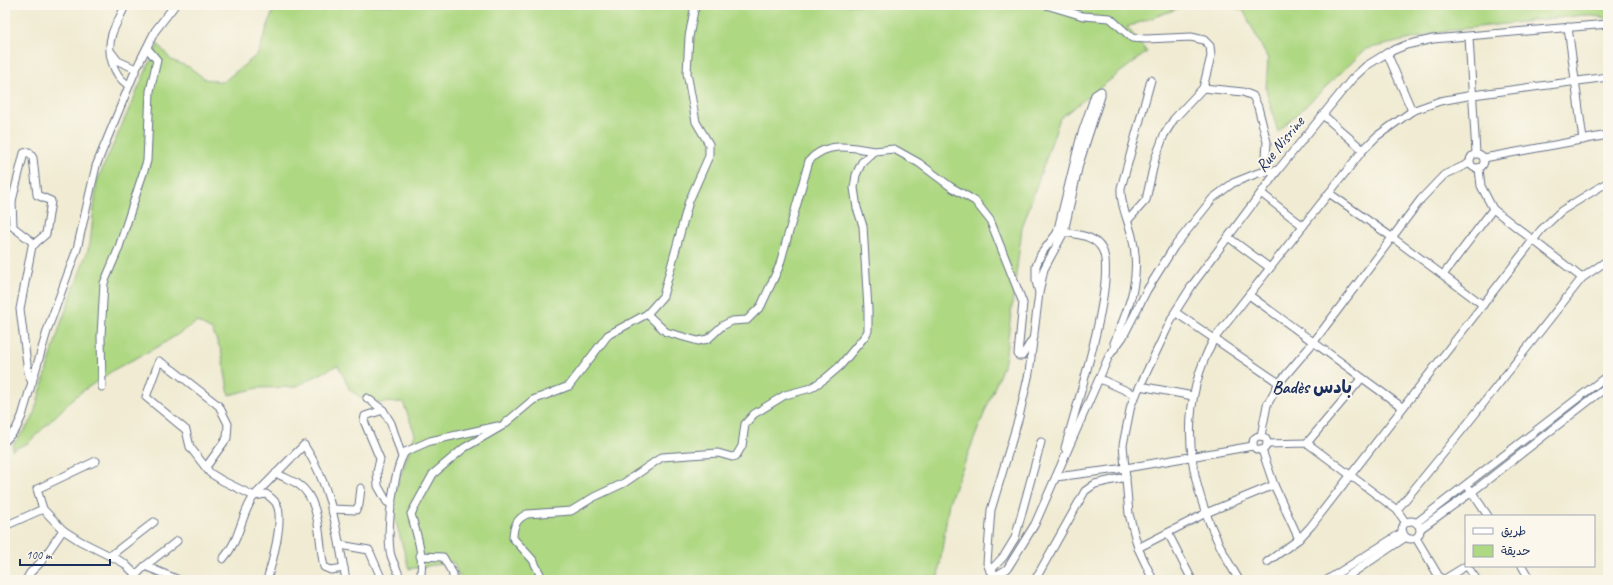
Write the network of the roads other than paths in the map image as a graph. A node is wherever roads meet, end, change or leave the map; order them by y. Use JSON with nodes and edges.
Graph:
{"nodes":[{"id":1,"x":125,"y":5,"type":"edge"},
{"id":2,"x":175,"y":5,"type":"edge"},
{"id":3,"x":697,"y":5,"type":"edge"},
{"id":4,"x":1046,"y":5,"type":"edge"},
{"id":5,"x":1608,"y":24,"type":"edge"},
{"id":6,"x":1568,"y":27,"type":"junction"},
{"id":7,"x":1469,"y":37,"type":"junction"},
{"id":8,"x":146,"y":48,"type":"junction"},
{"id":9,"x":111,"y":51,"type":"junction"},
{"id":10,"x":1387,"y":53,"type":"junction"},
{"id":11,"x":136,"y":69,"type":"junction"},
{"id":12,"x":1608,"y":77,"type":"edge"},
{"id":13,"x":1151,"y":80,"type":"dead end"},
{"id":14,"x":1574,"y":81,"type":"junction"},
{"id":15,"x":128,"y":85,"type":"junction"},
{"id":16,"x":1203,"y":88,"type":"junction"},
{"id":17,"x":1473,"y":95,"type":"junction"},
{"id":18,"x":1412,"y":111,"type":"junction"},
{"id":19,"x":1323,"y":115,"type":"junction"},
{"id":20,"x":1608,"y":135,"type":"edge"},
{"id":21,"x":1582,"y":140,"type":"junction"},
{"id":22,"x":1363,"y":150,"type":"junction"},
{"id":23,"x":874,"y":151,"type":"junction"},
{"id":24,"x":1476,"y":153,"type":"junction"},
{"id":25,"x":1484,"y":158,"type":"junction"},
{"id":26,"x":1470,"y":163,"type":"junction"},
{"id":27,"x":1478,"y":168,"type":"junction"},
{"id":28,"x":1278,"y":170,"type":"junction"},
{"id":29,"x":1265,"y":172,"type":"junction"},
{"id":30,"x":1608,"y":182,"type":"edge"},
{"id":31,"x":1261,"y":193,"type":"junction"},
{"id":32,"x":1329,"y":193,"type":"junction"},
{"id":33,"x":8,"y":202,"type":"edge"},
{"id":34,"x":1493,"y":209,"type":"junction"},
{"id":35,"x":1128,"y":220,"type":"junction"},
{"id":36,"x":1303,"y":226,"type":"junction"},
{"id":37,"x":1064,"y":232,"type":"junction"},
{"id":38,"x":1228,"y":237,"type":"junction"},
{"id":39,"x":1393,"y":238,"type":"junction"},
{"id":40,"x":1533,"y":239,"type":"junction"},
{"id":41,"x":35,"y":244,"type":"junction"},
{"id":42,"x":1608,"y":260,"type":"edge"},
{"id":43,"x":1270,"y":268,"type":"junction"},
{"id":44,"x":1443,"y":275,"type":"junction"},
{"id":45,"x":1582,"y":278,"type":"junction"},
{"id":46,"x":1039,"y":293,"type":"junction"},
{"id":47,"x":1249,"y":295,"type":"junction"},
{"id":48,"x":1483,"y":305,"type":"junction"},
{"id":49,"x":1176,"y":312,"type":"junction"},
{"id":50,"x":647,"y":314,"type":"junction"},
{"id":51,"x":1034,"y":337,"type":"junction"},
{"id":52,"x":1214,"y":339,"type":"junction"},
{"id":53,"x":1313,"y":343,"type":"junction"},
{"id":54,"x":1110,"y":356,"type":"junction"},
{"id":55,"x":1608,"y":375,"type":"edge"},
{"id":56,"x":1100,"y":379,"type":"junction"},
{"id":57,"x":1361,"y":379,"type":"junction"},
{"id":58,"x":32,"y":383,"type":"junction"},
{"id":59,"x":1279,"y":383,"type":"junction"},
{"id":60,"x":1140,"y":386,"type":"junction"},
{"id":61,"x":1608,"y":386,"type":"edge"},
{"id":62,"x":102,"y":387,"type":"dead end"},
{"id":63,"x":1136,"y":395,"type":"junction"},
{"id":64,"x":1193,"y":396,"type":"junction"},
{"id":65,"x":367,"y":398,"type":"dead end"},
{"id":66,"x":1402,"y":407,"type":"junction"},
{"id":67,"x":383,"y":410,"type":"junction"},
{"id":68,"x":502,"y":426,"type":"junction"},
{"id":69,"x":1260,"y":436,"type":"junction"},
{"id":70,"x":5,"y":441,"type":"edge"},
{"id":71,"x":1041,"y":442,"type":"dead end"},
{"id":72,"x":1307,"y":443,"type":"junction"},
{"id":73,"x":1267,"y":444,"type":"junction"},
{"id":74,"x":1253,"y":446,"type":"junction"},
{"id":75,"x":1262,"y":450,"type":"junction"},
{"id":76,"x":1191,"y":455,"type":"junction"},
{"id":77,"x":402,"y":457,"type":"junction"},
{"id":78,"x":96,"y":461,"type":"dead end"},
{"id":79,"x":1060,"y":466,"type":"junction"},
{"id":80,"x":206,"y":467,"type":"junction"},
{"id":81,"x":1126,"y":468,"type":"junction"},
{"id":82,"x":276,"y":473,"type":"junction"},
{"id":83,"x":1349,"y":476,"type":"junction"},
{"id":84,"x":1056,"y":477,"type":"junction"},
{"id":85,"x":1126,"y":477,"type":"junction"},
{"id":86,"x":1467,"y":484,"type":"junction"},
{"id":87,"x":1274,"y":485,"type":"junction"},
{"id":88,"x":361,"y":488,"type":"dead end"},
{"id":89,"x":1472,"y":492,"type":"junction"},
{"id":90,"x":254,"y":496,"type":"junction"},
{"id":91,"x":392,"y":504,"type":"junction"},
{"id":92,"x":43,"y":509,"type":"junction"},
{"id":93,"x":331,"y":509,"type":"junction"},
{"id":94,"x":1397,"y":510,"type":"junction"},
{"id":95,"x":1206,"y":513,"type":"junction"},
{"id":96,"x":1487,"y":515,"type":"edge"},
{"id":97,"x":154,"y":522,"type":"dead end"},
{"id":98,"x":1406,"y":523,"type":"junction"},
{"id":99,"x":5,"y":526,"type":"edge"},
{"id":100,"x":1418,"y":526,"type":"junction"},
{"id":101,"x":63,"y":530,"type":"junction"},
{"id":102,"x":1168,"y":533,"type":"junction"},
{"id":103,"x":1404,"y":534,"type":"junction"},
{"id":104,"x":1416,"y":538,"type":"junction"},
{"id":105,"x":1299,"y":539,"type":"junction"},
{"id":106,"x":177,"y":541,"type":"dead end"},
{"id":107,"x":340,"y":545,"type":"junction"},
{"id":108,"x":1138,"y":548,"type":"junction"},
{"id":109,"x":110,"y":556,"type":"junction"},
{"id":110,"x":420,"y":556,"type":"junction"},
{"id":111,"x":223,"y":558,"type":"dead end"},
{"id":112,"x":1267,"y":562,"type":"dead end"},
{"id":113,"x":145,"y":566,"type":"junction"},
{"id":114,"x":1465,"y":567,"type":"edge"},
{"id":115,"x":1468,"y":567,"type":"edge"},
{"id":116,"x":1523,"y":567,"type":"edge"},
{"id":117,"x":344,"y":568,"type":"junction"},
{"id":118,"x":990,"y":571,"type":"junction"},
{"id":119,"x":133,"y":578,"type":"edge"},
{"id":120,"x":998,"y":578,"type":"edge"},
{"id":121,"x":26,"y":580,"type":"edge"},
{"id":122,"x":178,"y":580,"type":"edge"},
{"id":123,"x":267,"y":580,"type":"edge"},
{"id":124,"x":346,"y":580,"type":"edge"},
{"id":125,"x":382,"y":580,"type":"edge"},
{"id":126,"x":400,"y":580,"type":"edge"},
{"id":127,"x":420,"y":580,"type":"edge"},
{"id":128,"x":454,"y":580,"type":"edge"},
{"id":129,"x":544,"y":580,"type":"edge"},
{"id":130,"x":1035,"y":580,"type":"edge"},
{"id":131,"x":1153,"y":580,"type":"edge"},
{"id":132,"x":1192,"y":580,"type":"edge"},
{"id":133,"x":1239,"y":580,"type":"edge"},
{"id":134,"x":1327,"y":580,"type":"edge"},
{"id":135,"x":1342,"y":580,"type":"edge"},
{"id":136,"x":1442,"y":580,"type":"edge"},
{"id":137,"x":1477,"y":580,"type":"edge"},
{"id":138,"x":1530,"y":580,"type":"edge"}],
"edges":[{"from":1,"to":9,"type":"street"},
{"from":2,"to":8,"type":"street"},
{"from":3,"to":50,"type":"street"},
{"from":4,"to":16,"type":"street"},
{"from":5,"to":6,"type":"street","name":"Rue Nisrine"},
{"from":6,"to":7,"type":"street","name":"Rue Nisrine"},
{"from":6,"to":14,"type":"street"},
{"from":7,"to":10,"type":"street","name":"Rue Nisrine"},
{"from":7,"to":17,"type":"street"},
{"from":8,"to":11,"type":"street"},
{"from":8,"to":62,"type":"street"},
{"from":9,"to":11,"type":"street"},
{"from":9,"to":15,"type":"street"},
{"from":10,"to":18,"type":"street"},
{"from":10,"to":19,"type":"street","name":"Rue Nisrine"},
{"from":11,"to":15,"type":"street"},
{"from":12,"to":14,"type":"street"},
{"from":13,"to":35,"type":"street"},
{"from":14,"to":17,"type":"street"},
{"from":14,"to":21,"type":"street"},
{"from":15,"to":58,"type":"street"},
{"from":16,"to":29,"type":"street"},
{"from":16,"to":35,"type":"street"},
{"from":17,"to":18,"type":"street"},
{"from":17,"to":24,"type":"street"},
{"from":18,"to":22,"type":"street"},
{"from":19,"to":22,"type":"street"},
{"from":19,"to":28,"type":"street","name":"Rue Nisrine"},
{"from":20,"to":21,"type":"street"},
{"from":21,"to":25,"type":"street"},
{"from":22,"to":32,"type":"street"},
{"from":23,"to":50,"type":"street"},
{"from":23,"to":51,"type":"street"},
{"from":23,"to":129,"type":"street"},
{"from":24,"to":25,"type":"street"},
{"from":24,"to":26,"type":"street"},
{"from":25,"to":27,"type":"street"},
{"from":26,"to":27,"type":"street"},
{"from":26,"to":39,"type":"street"},
{"from":27,"to":34,"type":"street"},
{"from":28,"to":29,"type":"street"},
{"from":28,"to":31,"type":"street","name":"Rue Nisrine"},
{"from":29,"to":54,"type":"street"},
{"from":30,"to":40,"type":"street"},
{"from":31,"to":36,"type":"street"},
{"from":31,"to":38,"type":"street","name":"Rue Nisrine"},
{"from":32,"to":36,"type":"street"},
{"from":32,"to":39,"type":"street"},
{"from":33,"to":41,"type":"street"},
{"from":33,"to":41,"type":"street"},
{"from":34,"to":40,"type":"street"},
{"from":34,"to":44,"type":"street"},
{"from":35,"to":54,"type":"street"},
{"from":36,"to":43,"type":"street"},
{"from":37,"to":46,"type":"street"},
{"from":37,"to":46,"type":"street"},
{"from":37,"to":79,"type":"street"},
{"from":38,"to":43,"type":"street"},
{"from":38,"to":49,"type":"street","name":"Rue Nisrine"},
{"from":39,"to":44,"type":"street"},
{"from":39,"to":53,"type":"street"},
{"from":40,"to":45,"type":"street"},
{"from":40,"to":48,"type":"street"},
{"from":41,"to":58,"type":"street"},
{"from":42,"to":45,"type":"street"},
{"from":43,"to":47,"type":"street"},
{"from":44,"to":48,"type":"street"},
{"from":45,"to":94,"type":"street"},
{"from":46,"to":51,"type":"street"},
{"from":47,"to":52,"type":"street"},
{"from":47,"to":53,"type":"street"},
{"from":48,"to":66,"type":"street"},
{"from":49,"to":52,"type":"street"},
{"from":49,"to":60,"type":"street","name":"Rue Nisrine"},
{"from":50,"to":68,"type":"street"},
{"from":51,"to":118,"type":"street"},
{"from":52,"to":59,"type":"street"},
{"from":52,"to":64,"type":"street"},
{"from":53,"to":57,"type":"street"},
{"from":53,"to":59,"type":"street"},
{"from":54,"to":56,"type":"street"},
{"from":55,"to":86,"type":"street"},
{"from":56,"to":63,"type":"street"},
{"from":56,"to":79,"type":"street"},
{"from":57,"to":66,"type":"street"},
{"from":57,"to":72,"type":"street"},
{"from":58,"to":70,"type":"street"},
{"from":59,"to":69,"type":"street"},
{"from":60,"to":63,"type":"street","name":"Rue Nisrine"},
{"from":60,"to":64,"type":"street"},
{"from":61,"to":89,"type":"street"},
{"from":63,"to":81,"type":"street","name":"Rue Nisrine"},
{"from":64,"to":76,"type":"street"},
{"from":65,"to":67,"type":"street"},
{"from":66,"to":83,"type":"street"},
{"from":67,"to":77,"type":"street"},
{"from":67,"to":91,"type":"street"},
{"from":68,"to":77,"type":"street"},
{"from":68,"to":110,"type":"street"},
{"from":69,"to":73,"type":"street"},
{"from":69,"to":74,"type":"street"},
{"from":71,"to":118,"type":"street"},
{"from":72,"to":73,"type":"street"},
{"from":72,"to":83,"type":"street"},
{"from":73,"to":75,"type":"street"},
{"from":74,"to":75,"type":"street"},
{"from":74,"to":76,"type":"street"},
{"from":75,"to":87,"type":"street"},
{"from":76,"to":81,"type":"street"},
{"from":76,"to":95,"type":"street"},
{"from":77,"to":91,"type":"street"},
{"from":78,"to":92,"type":"street"},
{"from":79,"to":84,"type":"street"},
{"from":80,"to":80,"type":"street"},
{"from":80,"to":90,"type":"street"},
{"from":81,"to":84,"type":"street"},
{"from":81,"to":85,"type":"street","name":"Rue Nisrine"},
{"from":82,"to":90,"type":"street"},
{"from":82,"to":93,"type":"street"},
{"from":82,"to":117,"type":"street"},
{"from":83,"to":94,"type":"street"},
{"from":83,"to":105,"type":"street"},
{"from":84,"to":120,"type":"street"},
{"from":85,"to":108,"type":"street","name":"Rue Nisrine"},
{"from":85,"to":130,"type":"street"},
{"from":86,"to":89,"type":"street"},
{"from":86,"to":100,"type":"street"},
{"from":87,"to":95,"type":"street"},
{"from":87,"to":105,"type":"street"},
{"from":88,"to":93,"type":"street"},
{"from":89,"to":96,"type":"street"},
{"from":89,"to":100,"type":"street"},
{"from":90,"to":111,"type":"street"},
{"from":90,"to":123,"type":"street"},
{"from":91,"to":126,"type":"street"},
{"from":92,"to":99,"type":"street"},
{"from":92,"to":101,"type":"street"},
{"from":93,"to":107,"type":"street"},
{"from":94,"to":98,"type":"street"},
{"from":95,"to":102,"type":"street"},
{"from":95,"to":133,"type":"street"},
{"from":97,"to":109,"type":"street"},
{"from":98,"to":100,"type":"street"},
{"from":98,"to":103,"type":"street"},
{"from":100,"to":104,"type":"street"},
{"from":101,"to":109,"type":"street"},
{"from":101,"to":121,"type":"street"},
{"from":102,"to":108,"type":"street"},
{"from":102,"to":132,"type":"street"},
{"from":103,"to":104,"type":"street"},
{"from":103,"to":134,"type":"street"},
{"from":103,"to":135,"type":"street"},
{"from":104,"to":136,"type":"street"},
{"from":105,"to":112,"type":"street"},
{"from":106,"to":113,"type":"street"},
{"from":107,"to":117,"type":"street"},
{"from":107,"to":125,"type":"street"},
{"from":108,"to":131,"type":"street","name":"Rue Nisrine"},
{"from":109,"to":119,"type":"street"},
{"from":110,"to":127,"type":"street"},
{"from":110,"to":128,"type":"street"},
{"from":113,"to":119,"type":"street"},
{"from":113,"to":122,"type":"street"},
{"from":114,"to":136,"type":"street"},
{"from":115,"to":137,"type":"street"},
{"from":116,"to":138,"type":"street"},
{"from":117,"to":124,"type":"street"},
{"from":118,"to":120,"type":"street"}]}
